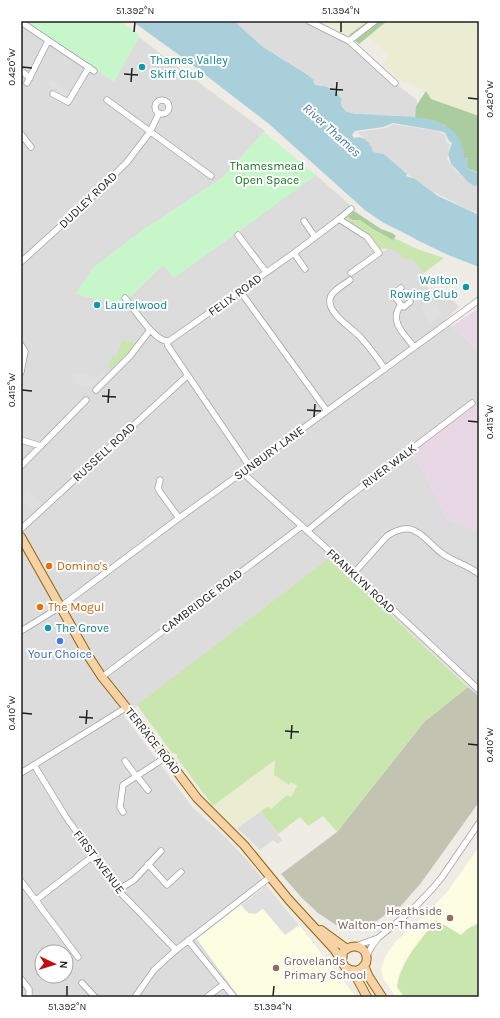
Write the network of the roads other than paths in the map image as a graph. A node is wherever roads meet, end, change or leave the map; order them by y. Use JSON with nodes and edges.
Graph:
{"nodes":[{"id":1,"x":309,"y":21,"type":"edge"},
{"id":2,"x":375,"y":21,"type":"edge"},
{"id":3,"x":21,"y":22,"type":"edge"},
{"id":4,"x":48,"y":41,"type":"junction"},
{"id":5,"x":349,"y":41,"type":"junction"},
{"id":6,"x":89,"y":67,"type":"junction"},
{"id":7,"x":21,"y":71,"type":"edge"},
{"id":8,"x":94,"y":71,"type":"dead end"},
{"id":9,"x":395,"y":83,"type":"dead end"},
{"id":10,"x":53,"y":94,"type":"dead end"},
{"id":11,"x":107,"y":100,"type":"dead end"},
{"id":12,"x":159,"y":113,"type":"dead end"},
{"id":13,"x":150,"y":132,"type":"junction"},
{"id":14,"x":22,"y":138,"type":"edge"},
{"id":15,"x":31,"y":147,"type":"dead end"},
{"id":16,"x":211,"y":176,"type":"dead end"},
{"id":17,"x":351,"y":209,"type":"dead end"},
{"id":18,"x":339,"y":220,"type":"junction"},
{"id":19,"x":304,"y":221,"type":"dead end"},
{"id":20,"x":238,"y":235,"type":"dead end"},
{"id":21,"x":316,"y":237,"type":"junction"},
{"id":22,"x":294,"y":252,"type":"junction"},
{"id":23,"x":21,"y":262,"type":"edge"},
{"id":24,"x":305,"y":269,"type":"dead end"},
{"id":25,"x":266,"y":272,"type":"junction"},
{"id":26,"x":351,"y":273,"type":"dead end"},
{"id":27,"x":350,"y":280,"type":"dead end"},
{"id":28,"x":401,"y":288,"type":"dead end"},
{"id":29,"x":240,"y":291,"type":"junction"},
{"id":30,"x":125,"y":298,"type":"dead end"},
{"id":31,"x":479,"y":300,"type":"edge"},
{"id":32,"x":410,"y":302,"type":"dead end"},
{"id":33,"x":401,"y":306,"type":"junction"},
{"id":34,"x":150,"y":330,"type":"junction"},
{"id":35,"x":167,"y":342,"type":"junction"},
{"id":36,"x":21,"y":345,"type":"edge"},
{"id":37,"x":414,"y":347,"type":"junction"},
{"id":38,"x":385,"y":369,"type":"junction"},
{"id":39,"x":21,"y":372,"type":"edge"},
{"id":40,"x":188,"y":376,"type":"junction"},
{"id":41,"x":96,"y":390,"type":"dead end"},
{"id":42,"x":86,"y":400,"type":"dead end"},
{"id":43,"x":472,"y":402,"type":"dead end"},
{"id":44,"x":327,"y":411,"type":"junction"},
{"id":45,"x":21,"y":440,"type":"edge"},
{"id":46,"x":41,"y":446,"type":"junction"},
{"id":47,"x":21,"y":466,"type":"edge"},
{"id":48,"x":250,"y":467,"type":"junction"},
{"id":49,"x":243,"y":473,"type":"junction"},
{"id":50,"x":160,"y":480,"type":"dead end"},
{"id":51,"x":179,"y":518,"type":"junction"},
{"id":52,"x":302,"y":526,"type":"junction"},
{"id":53,"x":21,"y":529,"type":"edge"},
{"id":54,"x":307,"y":531,"type":"junction"},
{"id":55,"x":21,"y":537,"type":"edge"},
{"id":56,"x":354,"y":573,"type":"junction"},
{"id":57,"x":479,"y":574,"type":"edge"},
{"id":58,"x":60,"y":607,"type":"junction"},
{"id":59,"x":21,"y":631,"type":"edge"},
{"id":60,"x":102,"y":677,"type":"junction"},
{"id":61,"x":478,"y":689,"type":"edge"},
{"id":62,"x":127,"y":708,"type":"junction"},
{"id":63,"x":166,"y":757,"type":"junction"},
{"id":64,"x":125,"y":761,"type":"dead end"},
{"id":65,"x":34,"y":765,"type":"junction"},
{"id":66,"x":21,"y":773,"type":"edge"},
{"id":67,"x":136,"y":776,"type":"junction"},
{"id":68,"x":148,"y":790,"type":"dead end"},
{"id":69,"x":123,"y":812,"type":"dead end"},
{"id":70,"x":479,"y":823,"type":"edge"},
{"id":71,"x":161,"y":851,"type":"dead end"},
{"id":72,"x":93,"y":856,"type":"junction"},
{"id":73,"x":148,"y":864,"type":"junction"},
{"id":74,"x":181,"y":872,"type":"dead end"},
{"id":75,"x":270,"y":877,"type":"junction"},
{"id":76,"x":21,"y":881,"type":"edge"},
{"id":77,"x":118,"y":890,"type":"junction"},
{"id":78,"x":36,"y":900,"type":"junction"},
{"id":79,"x":313,"y":925,"type":"junction"},
{"id":80,"x":378,"y":938,"type":"junction"},
{"id":81,"x":188,"y":940,"type":"junction"},
{"id":82,"x":356,"y":946,"type":"junction"},
{"id":83,"x":347,"y":949,"type":"junction"},
{"id":84,"x":176,"y":950,"type":"junction"},
{"id":85,"x":78,"y":957,"type":"dead end"},
{"id":86,"x":342,"y":962,"type":"junction"},
{"id":87,"x":365,"y":962,"type":"junction"},
{"id":88,"x":354,"y":971,"type":"junction"},
{"id":89,"x":21,"y":979,"type":"edge"},
{"id":90,"x":82,"y":983,"type":"dead end"},
{"id":91,"x":224,"y":984,"type":"junction"},
{"id":92,"x":29,"y":997,"type":"edge"},
{"id":93,"x":95,"y":997,"type":"edge"},
{"id":94,"x":135,"y":997,"type":"edge"},
{"id":95,"x":207,"y":997,"type":"edge"},
{"id":96,"x":234,"y":997,"type":"edge"},
{"id":97,"x":367,"y":997,"type":"edge"},
{"id":98,"x":382,"y":997,"type":"edge"}],
"edges":[{"from":1,"to":5,"type":"street"},
{"from":2,"to":5,"type":"street"},
{"from":3,"to":4,"type":"street"},
{"from":4,"to":6,"type":"street"},
{"from":4,"to":7,"type":"street"},
{"from":5,"to":9,"type":"street"},
{"from":6,"to":8,"type":"street"},
{"from":6,"to":10,"type":"street"},
{"from":11,"to":13,"type":"street"},
{"from":12,"to":13,"type":"street","name":"DUDLEY ROAD"},
{"from":13,"to":16,"type":"street"},
{"from":13,"to":23,"type":"street","name":"DUDLEY ROAD"},
{"from":14,"to":15,"type":"street"},
{"from":17,"to":18,"type":"street","name":"FELIX ROAD"},
{"from":18,"to":21,"type":"street","name":"FELIX ROAD"},
{"from":18,"to":26,"type":"street"},
{"from":19,"to":21,"type":"street"},
{"from":20,"to":25,"type":"street"},
{"from":21,"to":22,"type":"street","name":"FELIX ROAD"},
{"from":22,"to":24,"type":"street"},
{"from":22,"to":25,"type":"street","name":"FELIX ROAD"},
{"from":25,"to":29,"type":"street","name":"FELIX ROAD"},
{"from":27,"to":38,"type":"street"},
{"from":28,"to":33,"type":"street"},
{"from":29,"to":35,"type":"street","name":"FELIX ROAD"},
{"from":29,"to":44,"type":"street"},
{"from":30,"to":34,"type":"street"},
{"from":31,"to":37,"type":"street","name":"SUNBURY LANE"},
{"from":32,"to":33,"type":"street"},
{"from":33,"to":37,"type":"street"},
{"from":34,"to":35,"type":"street"},
{"from":34,"to":41,"type":"street"},
{"from":35,"to":40,"type":"street"},
{"from":36,"to":39,"type":"street"},
{"from":37,"to":38,"type":"street","name":"SUNBURY LANE"},
{"from":38,"to":44,"type":"street","name":"SUNBURY LANE"},
{"from":40,"to":48,"type":"street"},
{"from":40,"to":53,"type":"street","name":"RUSSELL ROAD"},
{"from":42,"to":46,"type":"street"},
{"from":43,"to":54,"type":"street","name":"RIVER WALK"},
{"from":44,"to":48,"type":"street","name":"SUNBURY LANE"},
{"from":45,"to":46,"type":"street"},
{"from":46,"to":47,"type":"street"},
{"from":48,"to":49,"type":"street","name":"SUNBURY LANE"},
{"from":49,"to":51,"type":"street","name":"SUNBURY LANE"},
{"from":49,"to":52,"type":"street","name":"FRANKLYN ROAD"},
{"from":50,"to":51,"type":"street"},
{"from":51,"to":58,"type":"street","name":"SUNBURY LANE"},
{"from":52,"to":54,"type":"street","name":"FRANKLYN ROAD"},
{"from":52,"to":60,"type":"street","name":"CAMBRIDGE ROAD"},
{"from":54,"to":56,"type":"street","name":"FRANKLYN ROAD"},
{"from":55,"to":58,"type":"main road","name":"TERRACE ROAD"},
{"from":56,"to":57,"type":"street"},
{"from":56,"to":61,"type":"street","name":"FRANKLYN ROAD"},
{"from":58,"to":59,"type":"street"},
{"from":58,"to":60,"type":"main road","name":"TERRACE ROAD"},
{"from":60,"to":62,"type":"main road","name":"TERRACE ROAD"},
{"from":62,"to":63,"type":"main road","name":"TERRACE ROAD"},
{"from":62,"to":65,"type":"street"},
{"from":63,"to":67,"type":"street"},
{"from":63,"to":75,"type":"main road","name":"TERRACE ROAD"},
{"from":64,"to":67,"type":"street"},
{"from":65,"to":66,"type":"street"},
{"from":65,"to":72,"type":"street","name":"FIRST AVENUE"},
{"from":67,"to":68,"type":"street"},
{"from":67,"to":69,"type":"street"},
{"from":70,"to":80,"type":"street"},
{"from":71,"to":73,"type":"street"},
{"from":72,"to":77,"type":"street","name":"FIRST AVENUE"},
{"from":72,"to":78,"type":"street"},
{"from":73,"to":74,"type":"street"},
{"from":73,"to":77,"type":"street"},
{"from":75,"to":79,"type":"main road","name":"TERRACE ROAD"},
{"from":75,"to":81,"type":"street"},
{"from":76,"to":78,"type":"street"},
{"from":77,"to":84,"type":"street","name":"FIRST AVENUE"},
{"from":78,"to":85,"type":"street"},
{"from":79,"to":83,"type":"main road","name":"TERRACE ROAD"},
{"from":79,"to":86,"type":"main road","name":"TERRACE ROAD"},
{"from":80,"to":82,"type":"street"},
{"from":80,"to":87,"type":"street"},
{"from":81,"to":84,"type":"street"},
{"from":81,"to":91,"type":"street"},
{"from":82,"to":83,"type":"main road"},
{"from":82,"to":87,"type":"main road"},
{"from":83,"to":86,"type":"main road"},
{"from":84,"to":94,"type":"street"},
{"from":86,"to":88,"type":"main road"},
{"from":87,"to":88,"type":"main road"},
{"from":87,"to":98,"type":"main road"},
{"from":88,"to":97,"type":"main road"},
{"from":89,"to":92,"type":"street"},
{"from":90,"to":93,"type":"street"},
{"from":91,"to":95,"type":"street"},
{"from":91,"to":96,"type":"street"}]}
